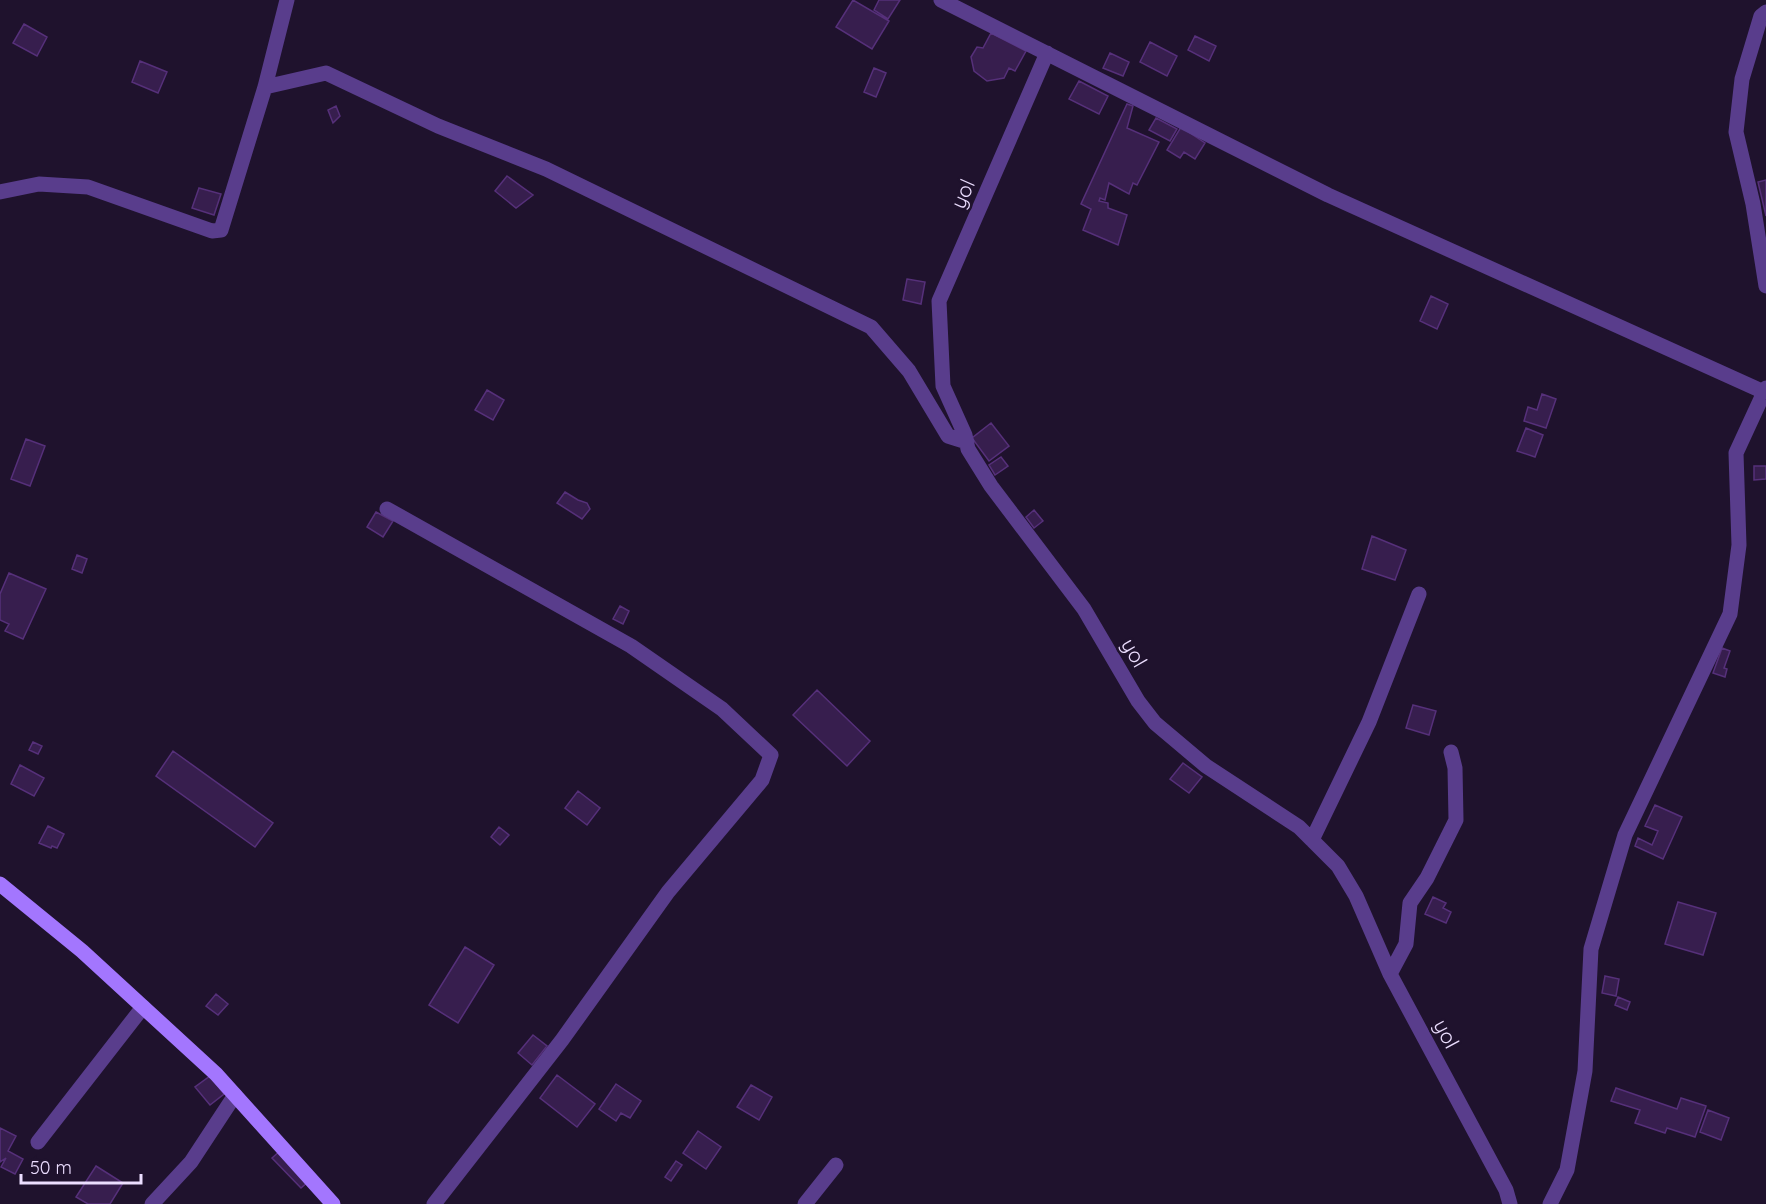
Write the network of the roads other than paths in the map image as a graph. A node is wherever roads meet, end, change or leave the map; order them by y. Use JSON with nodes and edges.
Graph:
{"nodes":[{"id":1,"x":287,"y":0,"type":"edge"},
{"id":2,"x":941,"y":0,"type":"edge"},
{"id":3,"x":1766,"y":12,"type":"edge"},
{"id":4,"x":1047,"y":53,"type":"junction"},
{"id":5,"x":265,"y":87,"type":"junction"},
{"id":6,"x":0,"y":192,"type":"edge"},
{"id":7,"x":1766,"y":286,"type":"edge"},
{"id":8,"x":1765,"y":390,"type":"edge"},
{"id":9,"x":967,"y":442,"type":"junction"},
{"id":10,"x":387,"y":510,"type":"dead end"},
{"id":11,"x":1419,"y":594,"type":"dead end"},
{"id":12,"x":1451,"y":752,"type":"dead end"},
{"id":13,"x":1312,"y":840,"type":"junction"},
{"id":14,"x":0,"y":884,"type":"edge"},
{"id":15,"x":1390,"y":974,"type":"junction"},
{"id":16,"x":142,"y":1007,"type":"junction"},
{"id":17,"x":235,"y":1095,"type":"junction"},
{"id":18,"x":38,"y":1142,"type":"dead end"},
{"id":19,"x":836,"y":1165,"type":"dead end"},
{"id":20,"x":152,"y":1204,"type":"edge"},
{"id":21,"x":333,"y":1204,"type":"edge"},
{"id":22,"x":434,"y":1204,"type":"edge"},
{"id":23,"x":806,"y":1204,"type":"edge"},
{"id":24,"x":1510,"y":1204,"type":"edge"},
{"id":25,"x":1550,"y":1204,"type":"edge"}],
"edges":[{"from":1,"to":5,"type":"street"},
{"from":2,"to":4,"type":"street"},
{"from":3,"to":7,"type":"street"},
{"from":4,"to":8,"type":"street"},
{"from":4,"to":9,"type":"street","name":"yol"},
{"from":5,"to":6,"type":"street"},
{"from":5,"to":9,"type":"street"},
{"from":8,"to":25,"type":"street"},
{"from":9,"to":13,"type":"street","name":"yol"},
{"from":10,"to":22,"type":"street"},
{"from":11,"to":13,"type":"street"},
{"from":12,"to":15,"type":"street"},
{"from":13,"to":15,"type":"street","name":"yol"},
{"from":14,"to":16,"type":"main road"},
{"from":15,"to":24,"type":"street","name":"yol"},
{"from":16,"to":17,"type":"main road"},
{"from":16,"to":18,"type":"street"},
{"from":17,"to":20,"type":"street"},
{"from":17,"to":21,"type":"main road"},
{"from":19,"to":23,"type":"street"}]}
